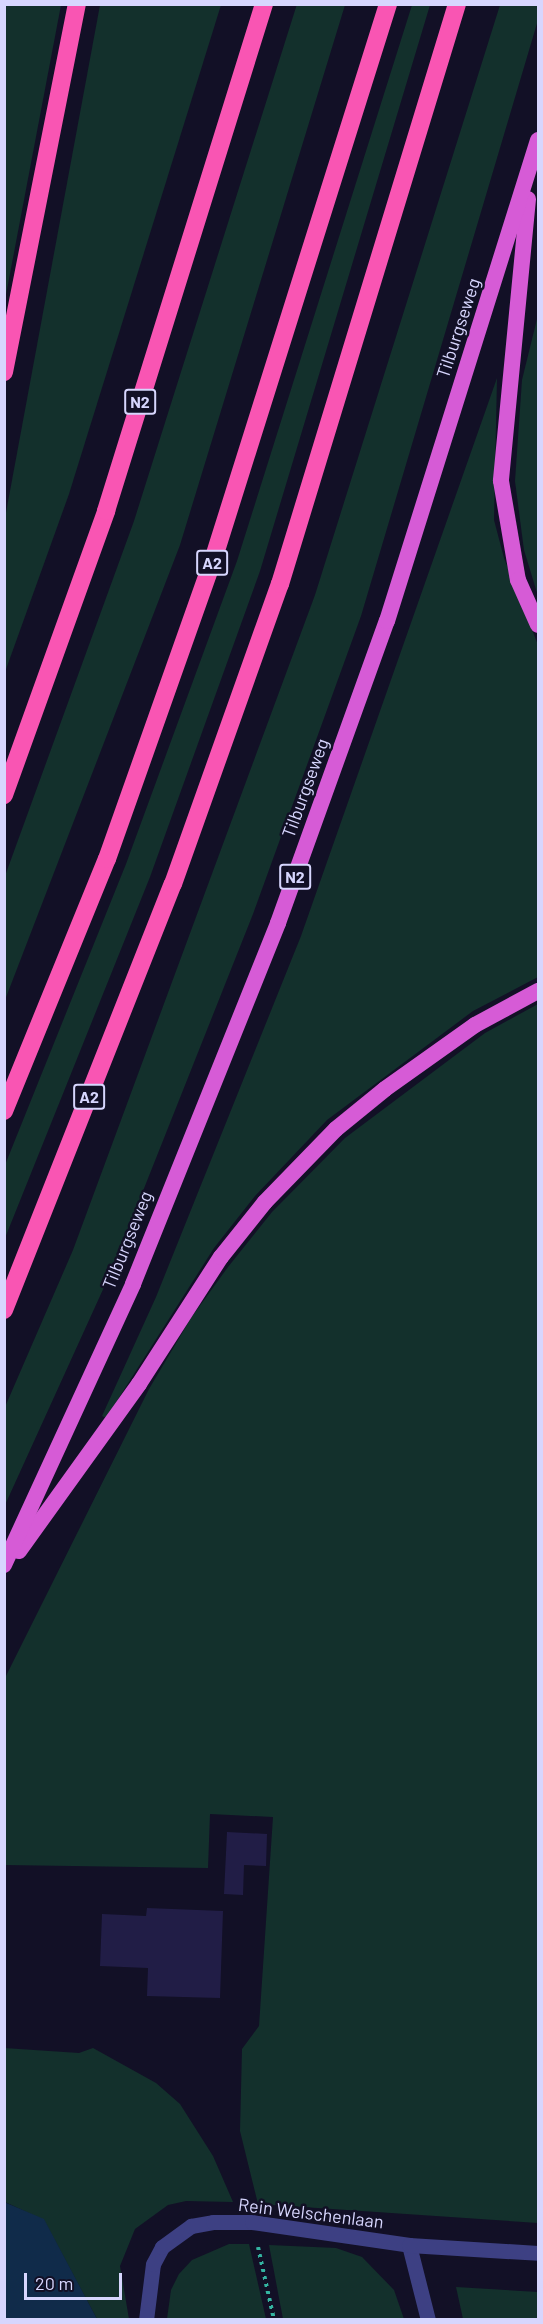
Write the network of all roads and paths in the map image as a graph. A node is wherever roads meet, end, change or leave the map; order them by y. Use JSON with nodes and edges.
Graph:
{"nodes":[{"id":1,"x":77,"y":4,"type":"edge"},
{"id":2,"x":264,"y":4,"type":"edge"},
{"id":3,"x":388,"y":4,"type":"edge"},
{"id":4,"x":457,"y":4,"type":"edge"},
{"id":5,"x":538,"y":140,"type":"edge"},
{"id":6,"x":531,"y":168,"type":"junction"},
{"id":7,"x":4,"y":372,"type":"edge"},
{"id":8,"x":538,"y":625,"type":"edge"},
{"id":9,"x":4,"y":795,"type":"edge"},
{"id":10,"x":538,"y":991,"type":"edge"},
{"id":11,"x":4,"y":1112,"type":"edge"},
{"id":12,"x":4,"y":1310,"type":"edge"},
{"id":13,"x":4,"y":1565,"type":"edge"},
{"id":14,"x":4,"y":1571,"type":"edge"},
{"id":15,"x":252,"y":2222,"type":"junction"},
{"id":16,"x":408,"y":2245,"type":"junction"},
{"id":17,"x":538,"y":2253,"type":"edge"},
{"id":18,"x":146,"y":2319,"type":"edge"},
{"id":19,"x":274,"y":2319,"type":"edge"},
{"id":20,"x":428,"y":2319,"type":"edge"}],
"edges":[{"from":1,"to":7,"type":"highway"},
{"from":2,"to":9,"type":"highway","number":"N2"},
{"from":3,"to":11,"type":"highway","number":"A2"},
{"from":4,"to":12,"type":"highway","number":"A2"},
{"from":5,"to":6,"type":"highway","name":"Tilburgseweg","number":"N2"},
{"from":6,"to":8,"type":"highway","number":"N2"},
{"from":6,"to":13,"type":"highway","name":"Tilburgseweg","number":"N2"},
{"from":10,"to":14,"type":"highway"},
{"from":15,"to":16,"type":"street","name":"Rein Welschenlaan"},
{"from":15,"to":18,"type":"street","name":"Rein Welschenlaan"},
{"from":15,"to":19,"type":"path"},
{"from":16,"to":17,"type":"street","name":"Rein Welschenlaan"},
{"from":16,"to":20,"type":"street"}]}
